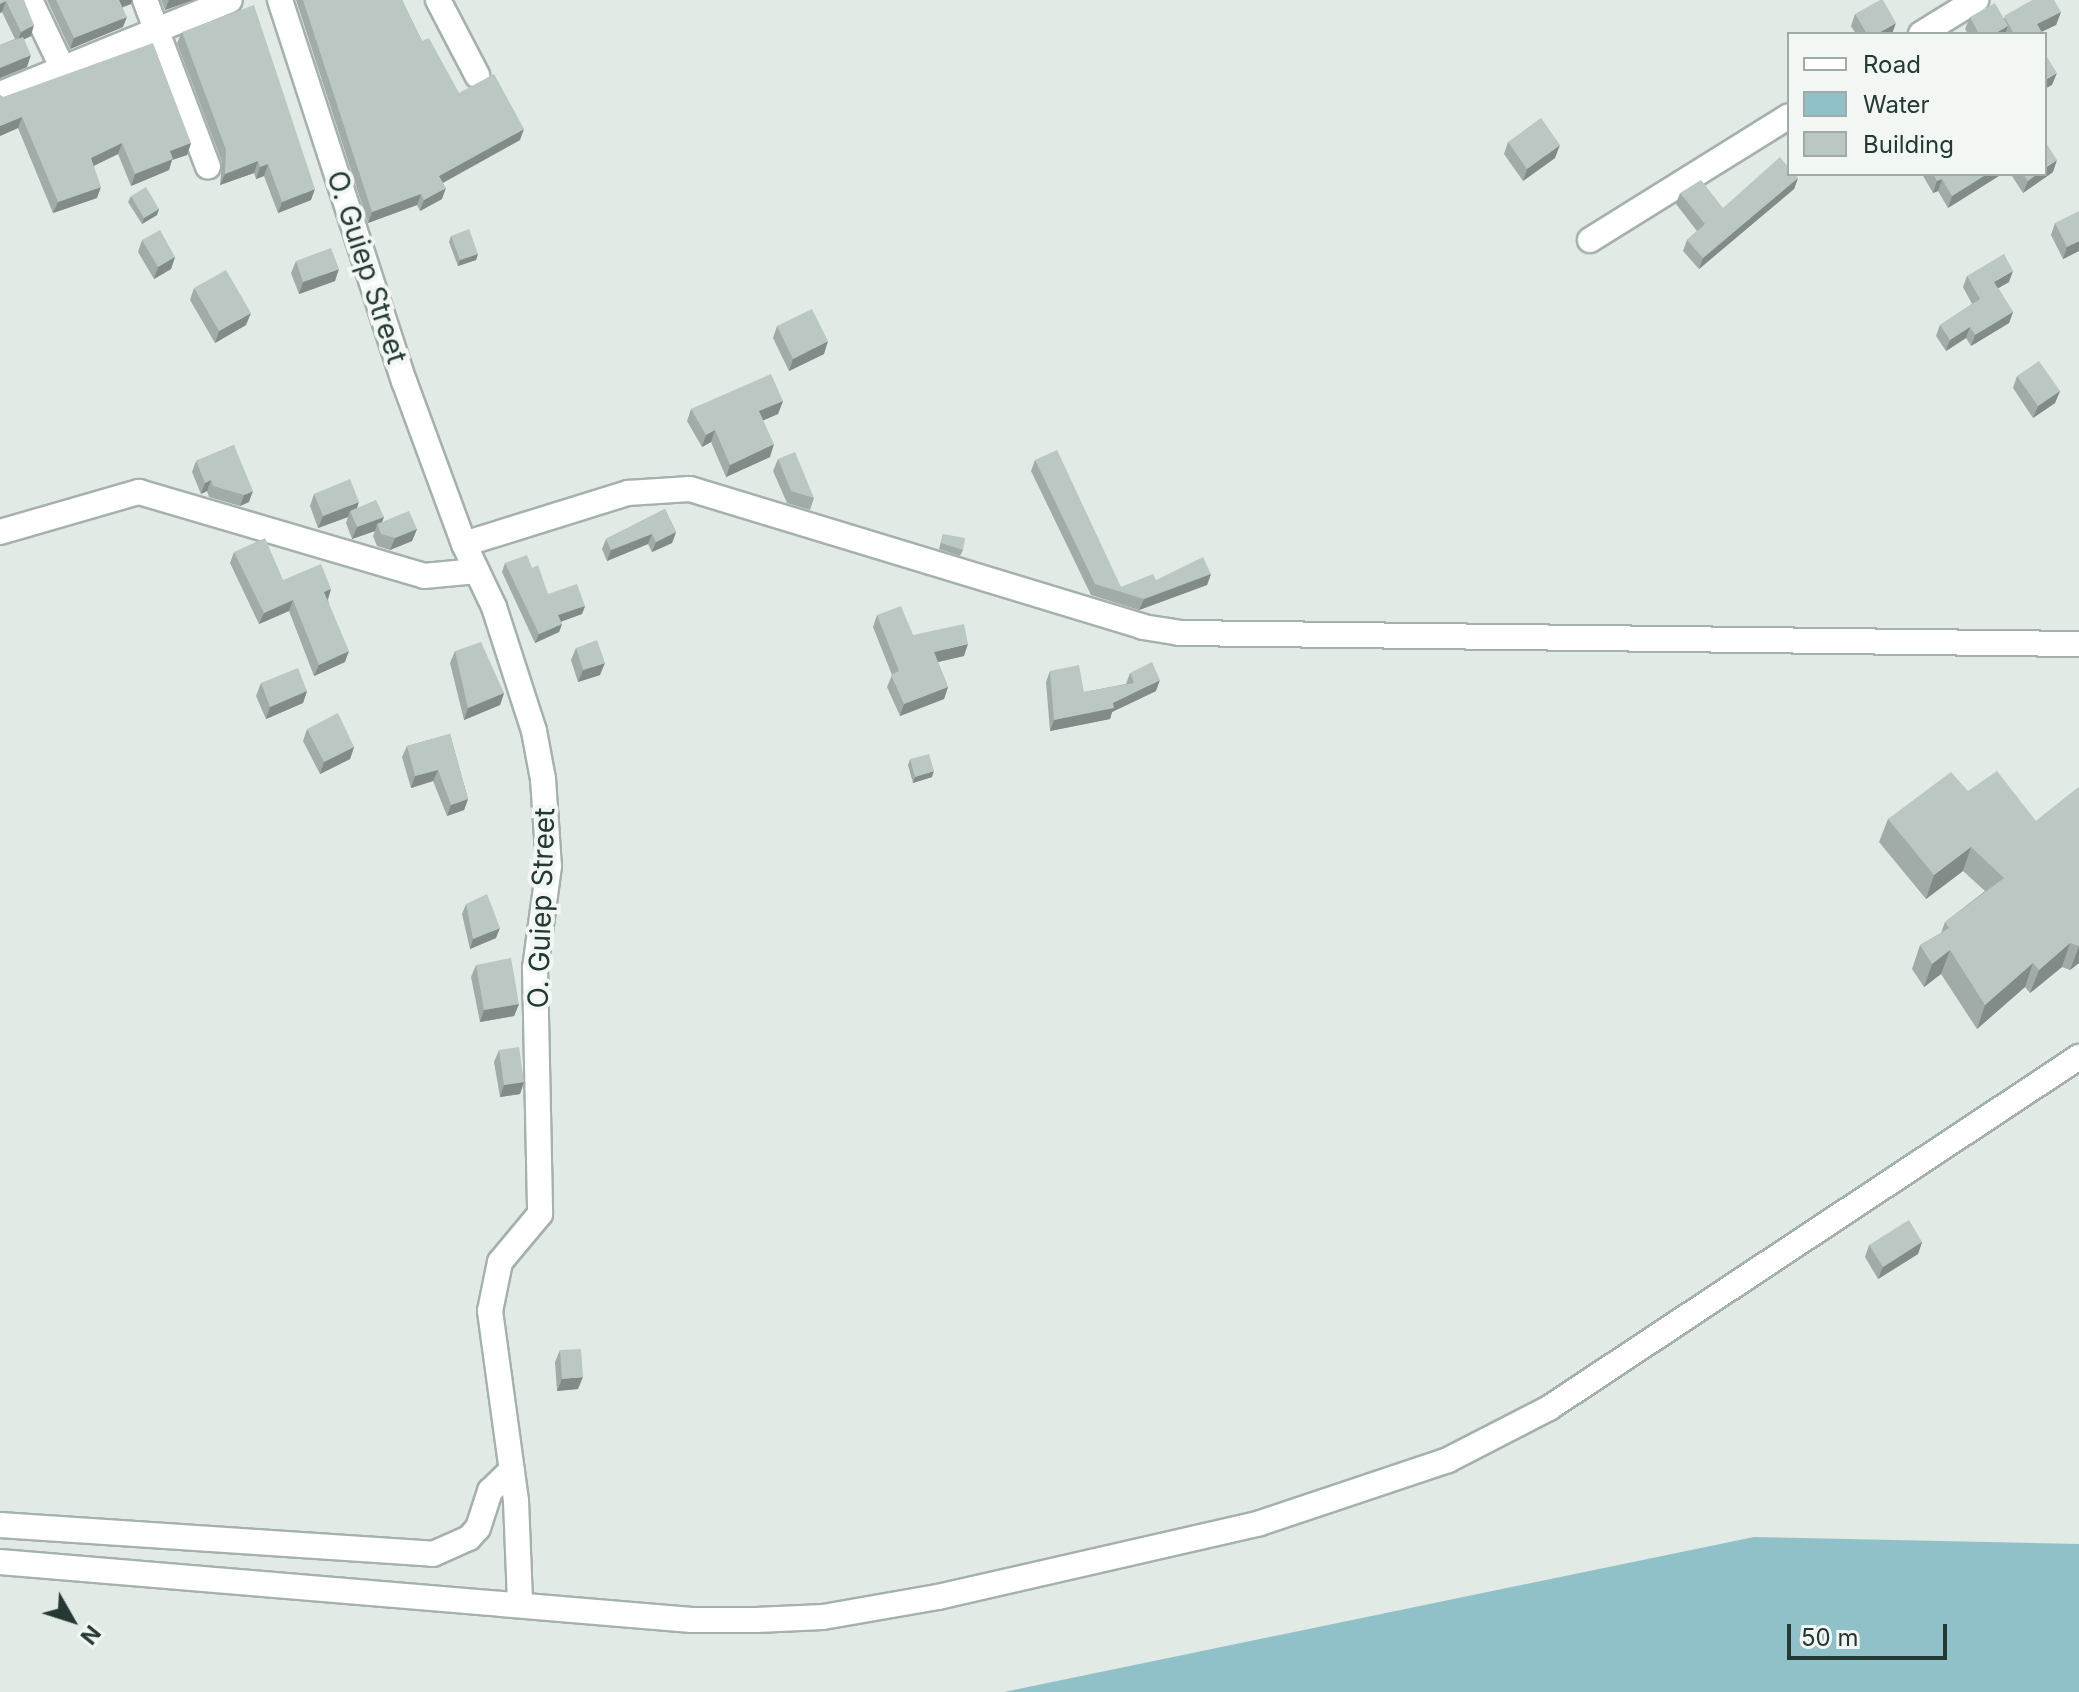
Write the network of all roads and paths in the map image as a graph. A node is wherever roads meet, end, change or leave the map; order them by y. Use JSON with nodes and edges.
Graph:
{"nodes":[{"id":1,"x":30,"y":0,"type":"edge"},
{"id":2,"x":145,"y":0,"type":"edge"},
{"id":3,"x":230,"y":0,"type":"edge"},
{"id":4,"x":280,"y":0,"type":"edge"},
{"id":5,"x":438,"y":0,"type":"edge"},
{"id":6,"x":1976,"y":0,"type":"edge"},
{"id":7,"x":1941,"y":9,"type":"edge"},
{"id":8,"x":155,"y":31,"type":"junction"},
{"id":9,"x":1923,"y":32,"type":"edge"},
{"id":10,"x":62,"y":67,"type":"junction"},
{"id":11,"x":477,"y":75,"type":"dead end"},
{"id":12,"x":0,"y":94,"type":"edge"},
{"id":13,"x":1787,"y":117,"type":"edge"},
{"id":14,"x":208,"y":167,"type":"dead end"},
{"id":15,"x":1590,"y":240,"type":"dead end"},
{"id":16,"x":0,"y":532,"type":"edge"},
{"id":17,"x":464,"y":544,"type":"junction"},
{"id":18,"x":477,"y":571,"type":"junction"},
{"id":19,"x":2079,"y":644,"type":"edge"},
{"id":20,"x":2079,"y":1057,"type":"edge"},
{"id":21,"x":512,"y":1470,"type":"junction"},
{"id":22,"x":0,"y":1525,"type":"edge"},
{"id":23,"x":0,"y":1562,"type":"edge"},
{"id":24,"x":520,"y":1601,"type":"junction"}],
"edges":[{"from":1,"to":10,"type":"street"},
{"from":2,"to":8,"type":"street"},
{"from":3,"to":8,"type":"street"},
{"from":4,"to":17,"type":"street","name":"O. Guiep Street"},
{"from":5,"to":11,"type":"street"},
{"from":6,"to":7,"type":"street"},
{"from":7,"to":9,"type":"street"},
{"from":8,"to":10,"type":"street"},
{"from":8,"to":14,"type":"street"},
{"from":10,"to":12,"type":"street"},
{"from":13,"to":15,"type":"street"},
{"from":16,"to":18,"type":"street"},
{"from":17,"to":18,"type":"street","name":"O. Guiep Street"},
{"from":17,"to":19,"type":"street"},
{"from":18,"to":21,"type":"street","name":"O. Guiep Street"},
{"from":20,"to":24,"type":"street"},
{"from":21,"to":22,"type":"street"},
{"from":21,"to":24,"type":"street","name":"O. Guiep Street"},
{"from":23,"to":24,"type":"street"}]}
